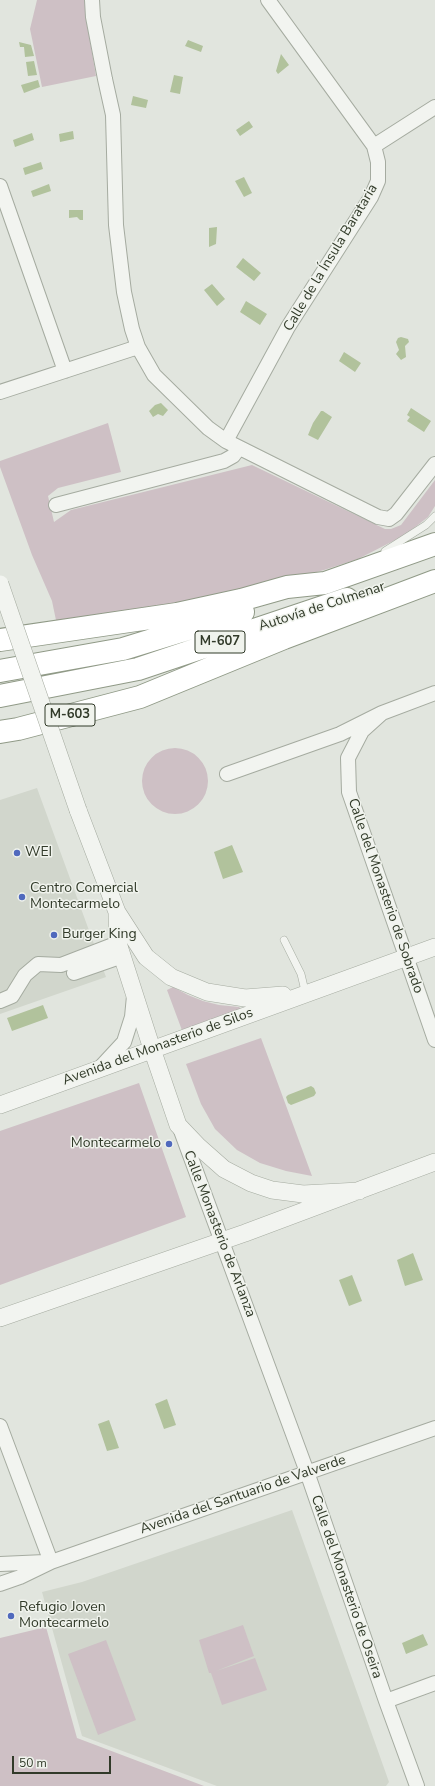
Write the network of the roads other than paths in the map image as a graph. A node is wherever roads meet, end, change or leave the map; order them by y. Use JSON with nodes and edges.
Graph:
{"nodes":[{"id":1,"x":92,"y":0,"type":"edge"},
{"id":2,"x":268,"y":0,"type":"edge"},
{"id":3,"x":435,"y":107,"type":"edge"},
{"id":4,"x":374,"y":146,"type":"junction"},
{"id":5,"x":0,"y":186,"type":"edge"},
{"id":6,"x":138,"y":347,"type":"junction"},
{"id":7,"x":65,"y":371,"type":"junction"},
{"id":8,"x":0,"y":392,"type":"edge"},
{"id":9,"x":226,"y":441,"type":"junction"},
{"id":10,"x":239,"y":448,"type":"junction"},
{"id":11,"x":435,"y":464,"type":"edge"},
{"id":12,"x":56,"y":505,"type":"dead end"},
{"id":13,"x":435,"y":516,"type":"edge"},
{"id":14,"x":435,"y":544,"type":"edge"},
{"id":15,"x":381,"y":553,"type":"dead end"},
{"id":16,"x":374,"y":557,"type":"dead end"},
{"id":17,"x":435,"y":570,"type":"edge"},
{"id":18,"x":435,"y":581,"type":"edge"},
{"id":19,"x":325,"y":583,"type":"junction"},
{"id":20,"x":0,"y":584,"type":"edge"},
{"id":21,"x":0,"y":640,"type":"edge"},
{"id":22,"x":0,"y":671,"type":"edge"},
{"id":23,"x":435,"y":693,"type":"edge"},
{"id":24,"x":0,"y":696,"type":"edge"},
{"id":25,"x":382,"y":713,"type":"junction"},
{"id":26,"x":0,"y":732,"type":"edge"},
{"id":27,"x":227,"y":774,"type":"dead end"},
{"id":28,"x":117,"y":912,"type":"junction"},
{"id":29,"x":284,"y":940,"type":"dead end"},
{"id":30,"x":435,"y":946,"type":"edge"},
{"id":31,"x":120,"y":950,"type":"junction"},
{"id":32,"x":406,"y":956,"type":"junction"},
{"id":33,"x":74,"y":973,"type":"dead end"},
{"id":34,"x":311,"y":990,"type":"junction"},
{"id":35,"x":134,"y":994,"type":"junction"},
{"id":36,"x":0,"y":1001,"type":"edge"},
{"id":37,"x":435,"y":1040,"type":"edge"},
{"id":38,"x":152,"y":1049,"type":"junction"},
{"id":39,"x":99,"y":1069,"type":"junction"},
{"id":40,"x":0,"y":1105,"type":"edge"},
{"id":41,"x":178,"y":1124,"type":"junction"},
{"id":42,"x":435,"y":1162,"type":"edge"},
{"id":43,"x":359,"y":1191,"type":"junction"},
{"id":44,"x":222,"y":1241,"type":"junction"},
{"id":45,"x":0,"y":1318,"type":"edge"},
{"id":46,"x":0,"y":1426,"type":"edge"},
{"id":47,"x":435,"y":1428,"type":"edge"},
{"id":48,"x":307,"y":1472,"type":"junction"},
{"id":49,"x":51,"y":1562,"type":"junction"},
{"id":50,"x":0,"y":1564,"type":"edge"},
{"id":51,"x":0,"y":1584,"type":"edge"},
{"id":52,"x":435,"y":1683,"type":"edge"},
{"id":53,"x":386,"y":1701,"type":"junction"},
{"id":54,"x":417,"y":1786,"type":"edge"}],
"edges":[{"from":1,"to":6,"type":"street"},
{"from":2,"to":4,"type":"street","name":"Calle de la Ínsula Barataria"},
{"from":3,"to":4,"type":"street"},
{"from":4,"to":9,"type":"street","name":"Calle de la Ínsula Barataria"},
{"from":5,"to":7,"type":"street"},
{"from":6,"to":7,"type":"street"},
{"from":6,"to":9,"type":"street"},
{"from":7,"to":8,"type":"street"},
{"from":9,"to":10,"type":"street"},
{"from":10,"to":11,"type":"street"},
{"from":10,"to":12,"type":"street"},
{"from":13,"to":15,"type":"lane"},
{"from":14,"to":19,"type":"highway","number":"M-607"},
{"from":16,"to":19,"type":"lane"},
{"from":17,"to":24,"type":"highway","name":"Autovía de Colmenar","number":"M-607"},
{"from":18,"to":26,"type":"highway","number":"M-603"},
{"from":19,"to":21,"type":"highway"},
{"from":19,"to":22,"type":"highway","name":"Autovía de Colmenar","number":"M-607"},
{"from":20,"to":28,"type":"street","name":"Calle Monasterio de Arlanza","bridge":true},
{"from":23,"to":25,"type":"street"},
{"from":25,"to":27,"type":"street"},
{"from":25,"to":32,"type":"street","name":"Calle del Monasterio de Sobrado"},
{"from":28,"to":31,"type":"street","name":"Calle Monasterio de Arlanza"},
{"from":28,"to":34,"type":"street","name":"Avenida del Monasterio de Silos"},
{"from":29,"to":34,"type":"lane"},
{"from":30,"to":32,"type":"street","name":"Avenida del Monasterio de Silos"},
{"from":31,"to":33,"type":"street"},
{"from":31,"to":35,"type":"street","name":"Calle Monasterio de Arlanza"},
{"from":31,"to":36,"type":"street"},
{"from":32,"to":34,"type":"street","name":"Avenida del Monasterio de Silos"},
{"from":32,"to":37,"type":"street","name":"Calle del Monasterio de Sobrado"},
{"from":34,"to":38,"type":"street","name":"Avenida del Monasterio de Silos"},
{"from":35,"to":38,"type":"street","name":"Calle Monasterio de Arlanza"},
{"from":35,"to":39,"type":"street","name":"Calle Monasterio de Arlanza"},
{"from":38,"to":39,"type":"street","name":"Avenida del Monasterio de Silos"},
{"from":38,"to":41,"type":"street","name":"Calle Monasterio de Arlanza"},
{"from":39,"to":40,"type":"street","name":"Avenida del Monasterio de Silos"},
{"from":41,"to":43,"type":"street"},
{"from":41,"to":44,"type":"street","name":"Calle Monasterio de Arlanza"},
{"from":42,"to":43,"type":"street"},
{"from":43,"to":44,"type":"street"},
{"from":44,"to":45,"type":"street"},
{"from":44,"to":48,"type":"street","name":"Calle Monasterio de Arlanza"},
{"from":46,"to":49,"type":"street"},
{"from":47,"to":48,"type":"street","name":"Avenida del Santuario de Valverde"},
{"from":48,"to":49,"type":"street","name":"Avenida del Santuario de Valverde"},
{"from":48,"to":53,"type":"street","name":"Calle del Monasterio de Oseira"},
{"from":49,"to":50,"type":"street","name":"Avenida del Santuario de Valverde"},
{"from":49,"to":51,"type":"street","name":"Avenida del Santuario de Valverde"},
{"from":52,"to":53,"type":"street"},
{"from":53,"to":54,"type":"street","name":"Calle del Monasterio de Oseira"}]}
